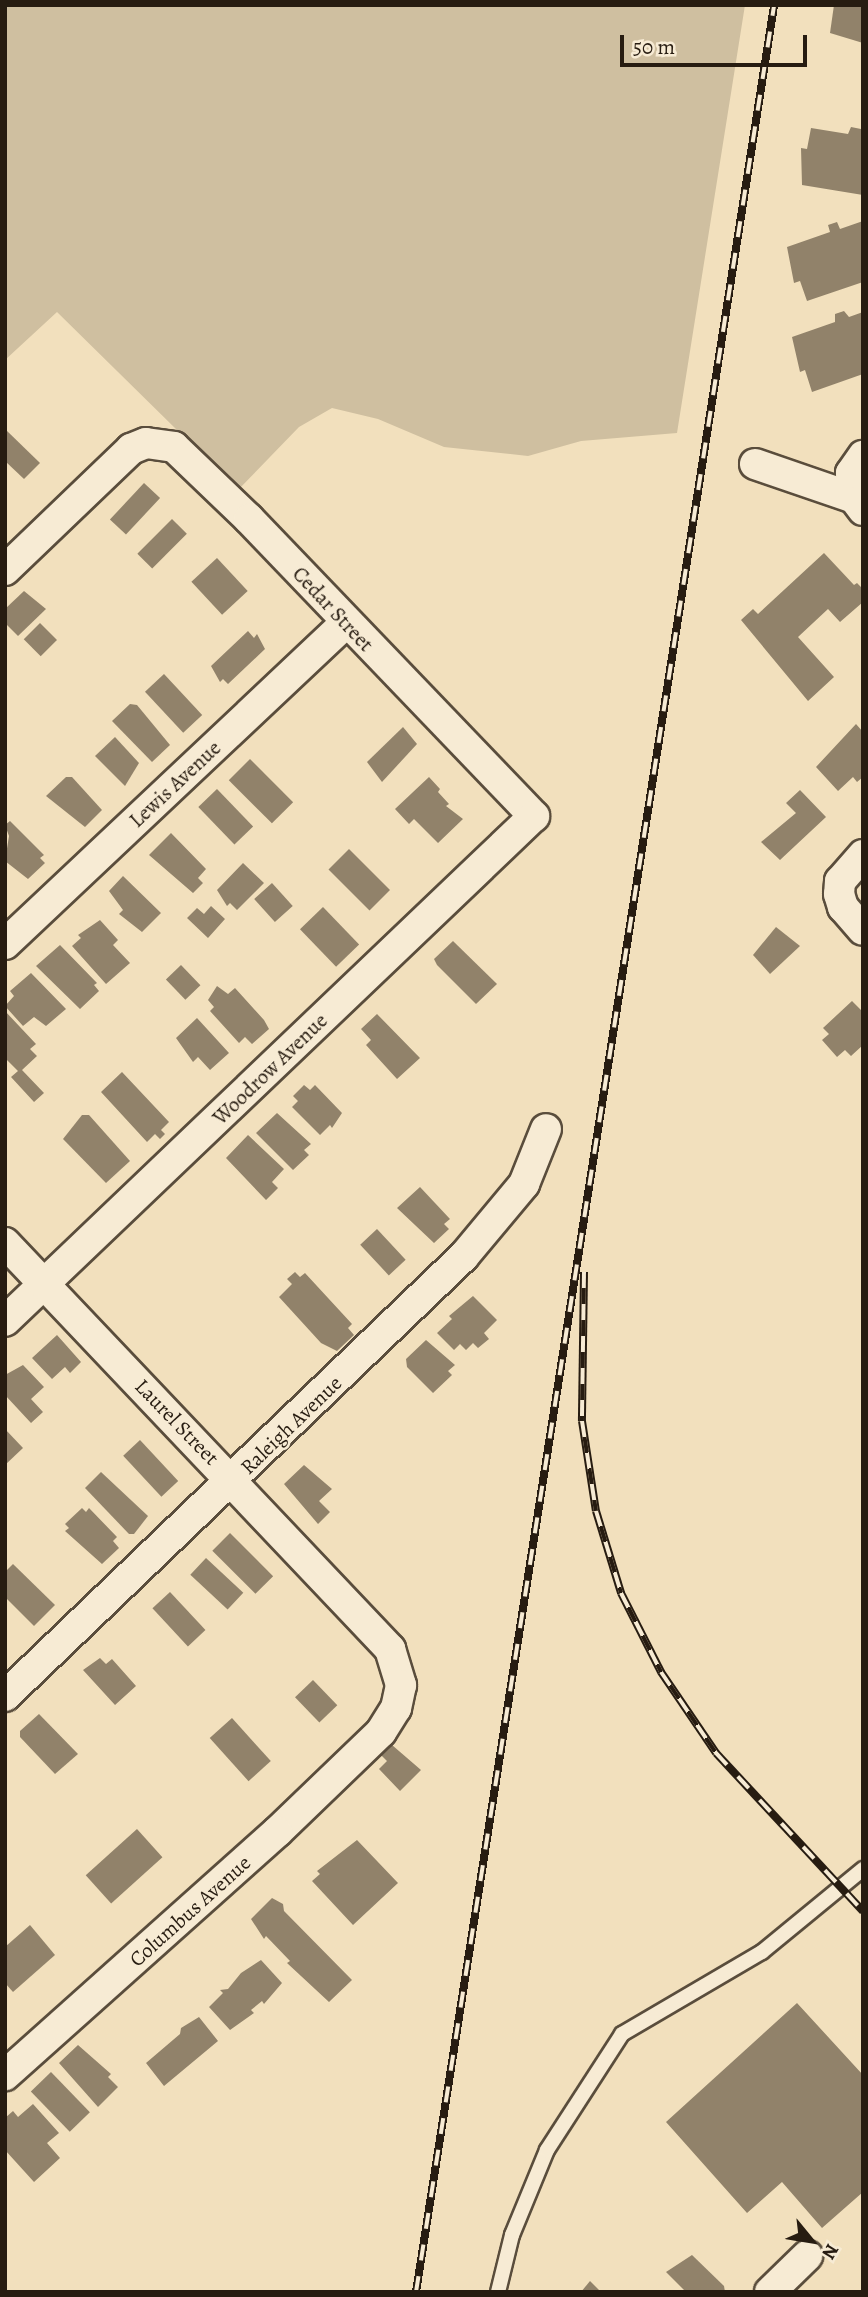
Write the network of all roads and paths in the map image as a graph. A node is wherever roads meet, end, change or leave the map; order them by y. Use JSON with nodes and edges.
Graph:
{"nodes":[{"id":1,"x":863,"y":456,"type":"edge"},
{"id":2,"x":755,"y":464,"type":"dead end"},
{"id":3,"x":858,"y":504,"type":"edge"},
{"id":4,"x":5,"y":570,"type":"edge"},
{"id":5,"x":346,"y":623,"type":"junction"},
{"id":6,"x":534,"y":816,"type":"joint"},
{"id":7,"x":863,"y":855,"type":"edge"},
{"id":8,"x":863,"y":930,"type":"edge"},
{"id":9,"x":5,"y":944,"type":"edge"},
{"id":10,"x":546,"y":1129,"type":"dead end"},
{"id":11,"x":5,"y":1243,"type":"edge"},
{"id":12,"x":44,"y":1284,"type":"junction"},
{"id":13,"x":5,"y":1321,"type":"edge"},
{"id":14,"x":233,"y":1481,"type":"junction"},
{"id":15,"x":5,"y":1696,"type":"edge"},
{"id":16,"x":370,"y":1742,"type":"joint"},
{"id":17,"x":863,"y":1868,"type":"edge"},
{"id":18,"x":5,"y":2075,"type":"edge"},
{"id":19,"x":807,"y":2256,"type":"dead end"},
{"id":20,"x":498,"y":2292,"type":"edge"},
{"id":21,"x":770,"y":2292,"type":"edge"}],
"edges":[{"from":1,"to":3,"type":"street"},
{"from":2,"to":3,"type":"street"},
{"from":4,"to":5,"type":"street","name":"Cedar Street"},
{"from":5,"to":6,"type":"street","name":"Cedar Street"},
{"from":5,"to":9,"type":"street","name":"Lewis Avenue"},
{"from":6,"to":12,"type":"street","name":"Woodrow Avenue"},
{"from":7,"to":8,"type":"street"},
{"from":10,"to":14,"type":"street","name":"Raleigh Avenue"},
{"from":11,"to":12,"type":"street","name":"Laurel Street"},
{"from":12,"to":13,"type":"street","name":"Woodrow Avenue"},
{"from":12,"to":14,"type":"street","name":"Laurel Street"},
{"from":14,"to":15,"type":"street","name":"Raleigh Avenue"},
{"from":14,"to":16,"type":"street","name":"Laurel Street"},
{"from":16,"to":18,"type":"street","name":"Columbus Avenue"},
{"from":17,"to":20,"type":"lane"},
{"from":19,"to":21,"type":"street"}]}
